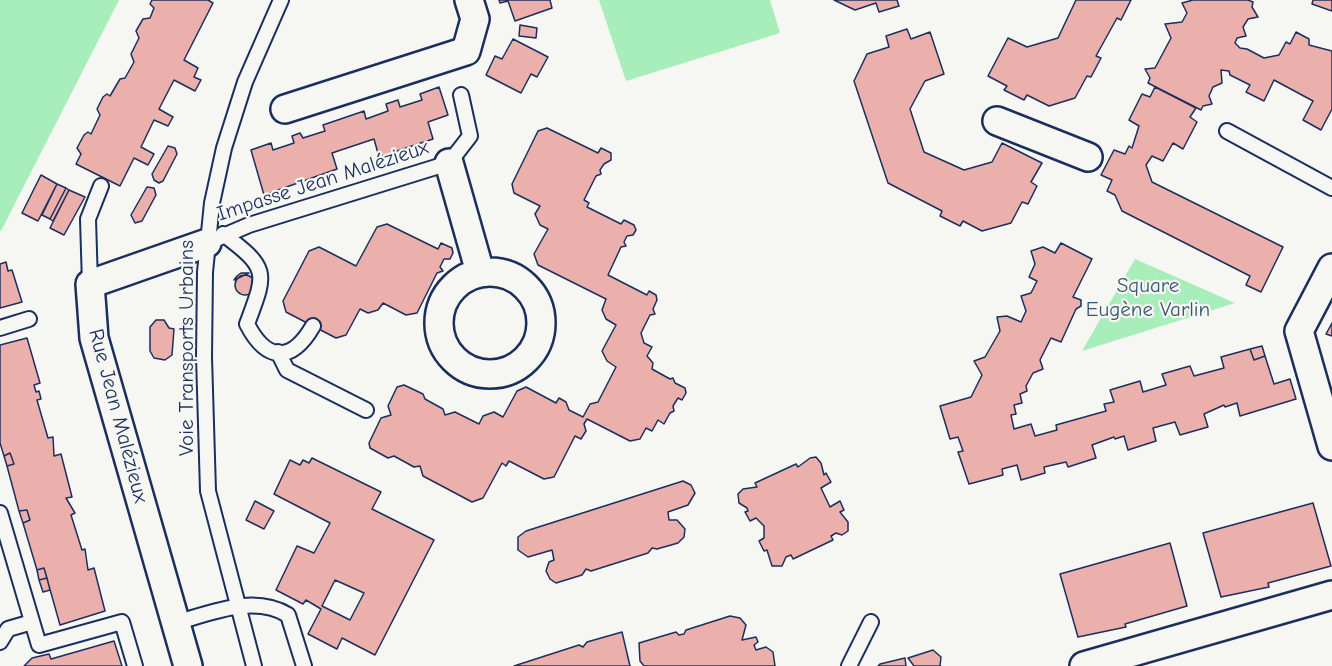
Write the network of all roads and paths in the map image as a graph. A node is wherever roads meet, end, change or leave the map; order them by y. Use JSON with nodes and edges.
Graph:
{"nodes":[{"id":1,"x":281,"y":0,"type":"edge"},
{"id":2,"x":469,"y":0,"type":"edge"},
{"id":3,"x":461,"y":95,"type":"dead end"},
{"id":4,"x":285,"y":109,"type":"dead end"},
{"id":5,"x":997,"y":121,"type":"dead end"},
{"id":6,"x":1227,"y":131,"type":"dead end"},
{"id":7,"x":1088,"y":157,"type":"dead end"},
{"id":8,"x":449,"y":163,"type":"junction"},
{"id":9,"x":101,"y":186,"type":"dead end"},
{"id":10,"x":1332,"y":188,"type":"edge"},
{"id":11,"x":215,"y":238,"type":"junction"},
{"id":12,"x":1332,"y":268,"type":"edge"},
{"id":13,"x":480,"y":272,"type":"dead end"},
{"id":14,"x":90,"y":284,"type":"junction"},
{"id":15,"x":28,"y":319,"type":"dead end"},
{"id":16,"x":313,"y":326,"type":"dead end"},
{"id":17,"x":0,"y":328,"type":"edge"},
{"id":18,"x":278,"y":352,"type":"junction"},
{"id":19,"x":366,"y":411,"type":"dead end"},
{"id":20,"x":1332,"y":446,"type":"edge"},
{"id":21,"x":0,"y":513,"type":"edge"},
{"id":22,"x":1332,"y":595,"type":"edge"},
{"id":23,"x":236,"y":606,"type":"junction"},
{"id":24,"x":32,"y":622,"type":"junction"},
{"id":25,"x":871,"y":622,"type":"dead end"},
{"id":26,"x":176,"y":623,"type":"junction"},
{"id":27,"x":4,"y":626,"type":"edge"},
{"id":28,"x":0,"y":642,"type":"edge"},
{"id":29,"x":135,"y":666,"type":"edge"},
{"id":30,"x":188,"y":666,"type":"edge"},
{"id":31,"x":254,"y":666,"type":"edge"},
{"id":32,"x":304,"y":666,"type":"edge"},
{"id":33,"x":849,"y":666,"type":"edge"},
{"id":34,"x":1084,"y":666,"type":"edge"}],
"edges":[{"from":1,"to":11,"type":"lane","name":"Voie Transports Urbains"},
{"from":2,"to":4,"type":"street"},
{"from":3,"to":8,"type":"lane","name":"Impasse Jean Malézieux"},
{"from":5,"to":7,"type":"street"},
{"from":6,"to":10,"type":"lane"},
{"from":8,"to":11,"type":"lane","name":"Impasse Jean Malézieux"},
{"from":8,"to":13,"type":"street"},
{"from":9,"to":14,"type":"lane"},
{"from":11,"to":14,"type":"street"},
{"from":11,"to":18,"type":"lane"},
{"from":11,"to":23,"type":"lane","name":"Voie Transports Urbains"},
{"from":12,"to":20,"type":"street"},
{"from":14,"to":26,"type":"street","name":"Rue Jean Malézieux"},
{"from":15,"to":17,"type":"lane"},
{"from":16,"to":18,"type":"lane"},
{"from":18,"to":19,"type":"lane"},
{"from":21,"to":24,"type":"lane"},
{"from":22,"to":34,"type":"street"},
{"from":23,"to":26,"type":"lane"},
{"from":23,"to":31,"type":"lane","name":"Voie Transports Urbains"},
{"from":23,"to":32,"type":"lane"},
{"from":24,"to":27,"type":"lane"},
{"from":24,"to":29,"type":"lane"},
{"from":25,"to":33,"type":"lane"},
{"from":26,"to":30,"type":"street","name":"Rue Jean Malézieux"},
{"from":27,"to":28,"type":"lane"}]}
